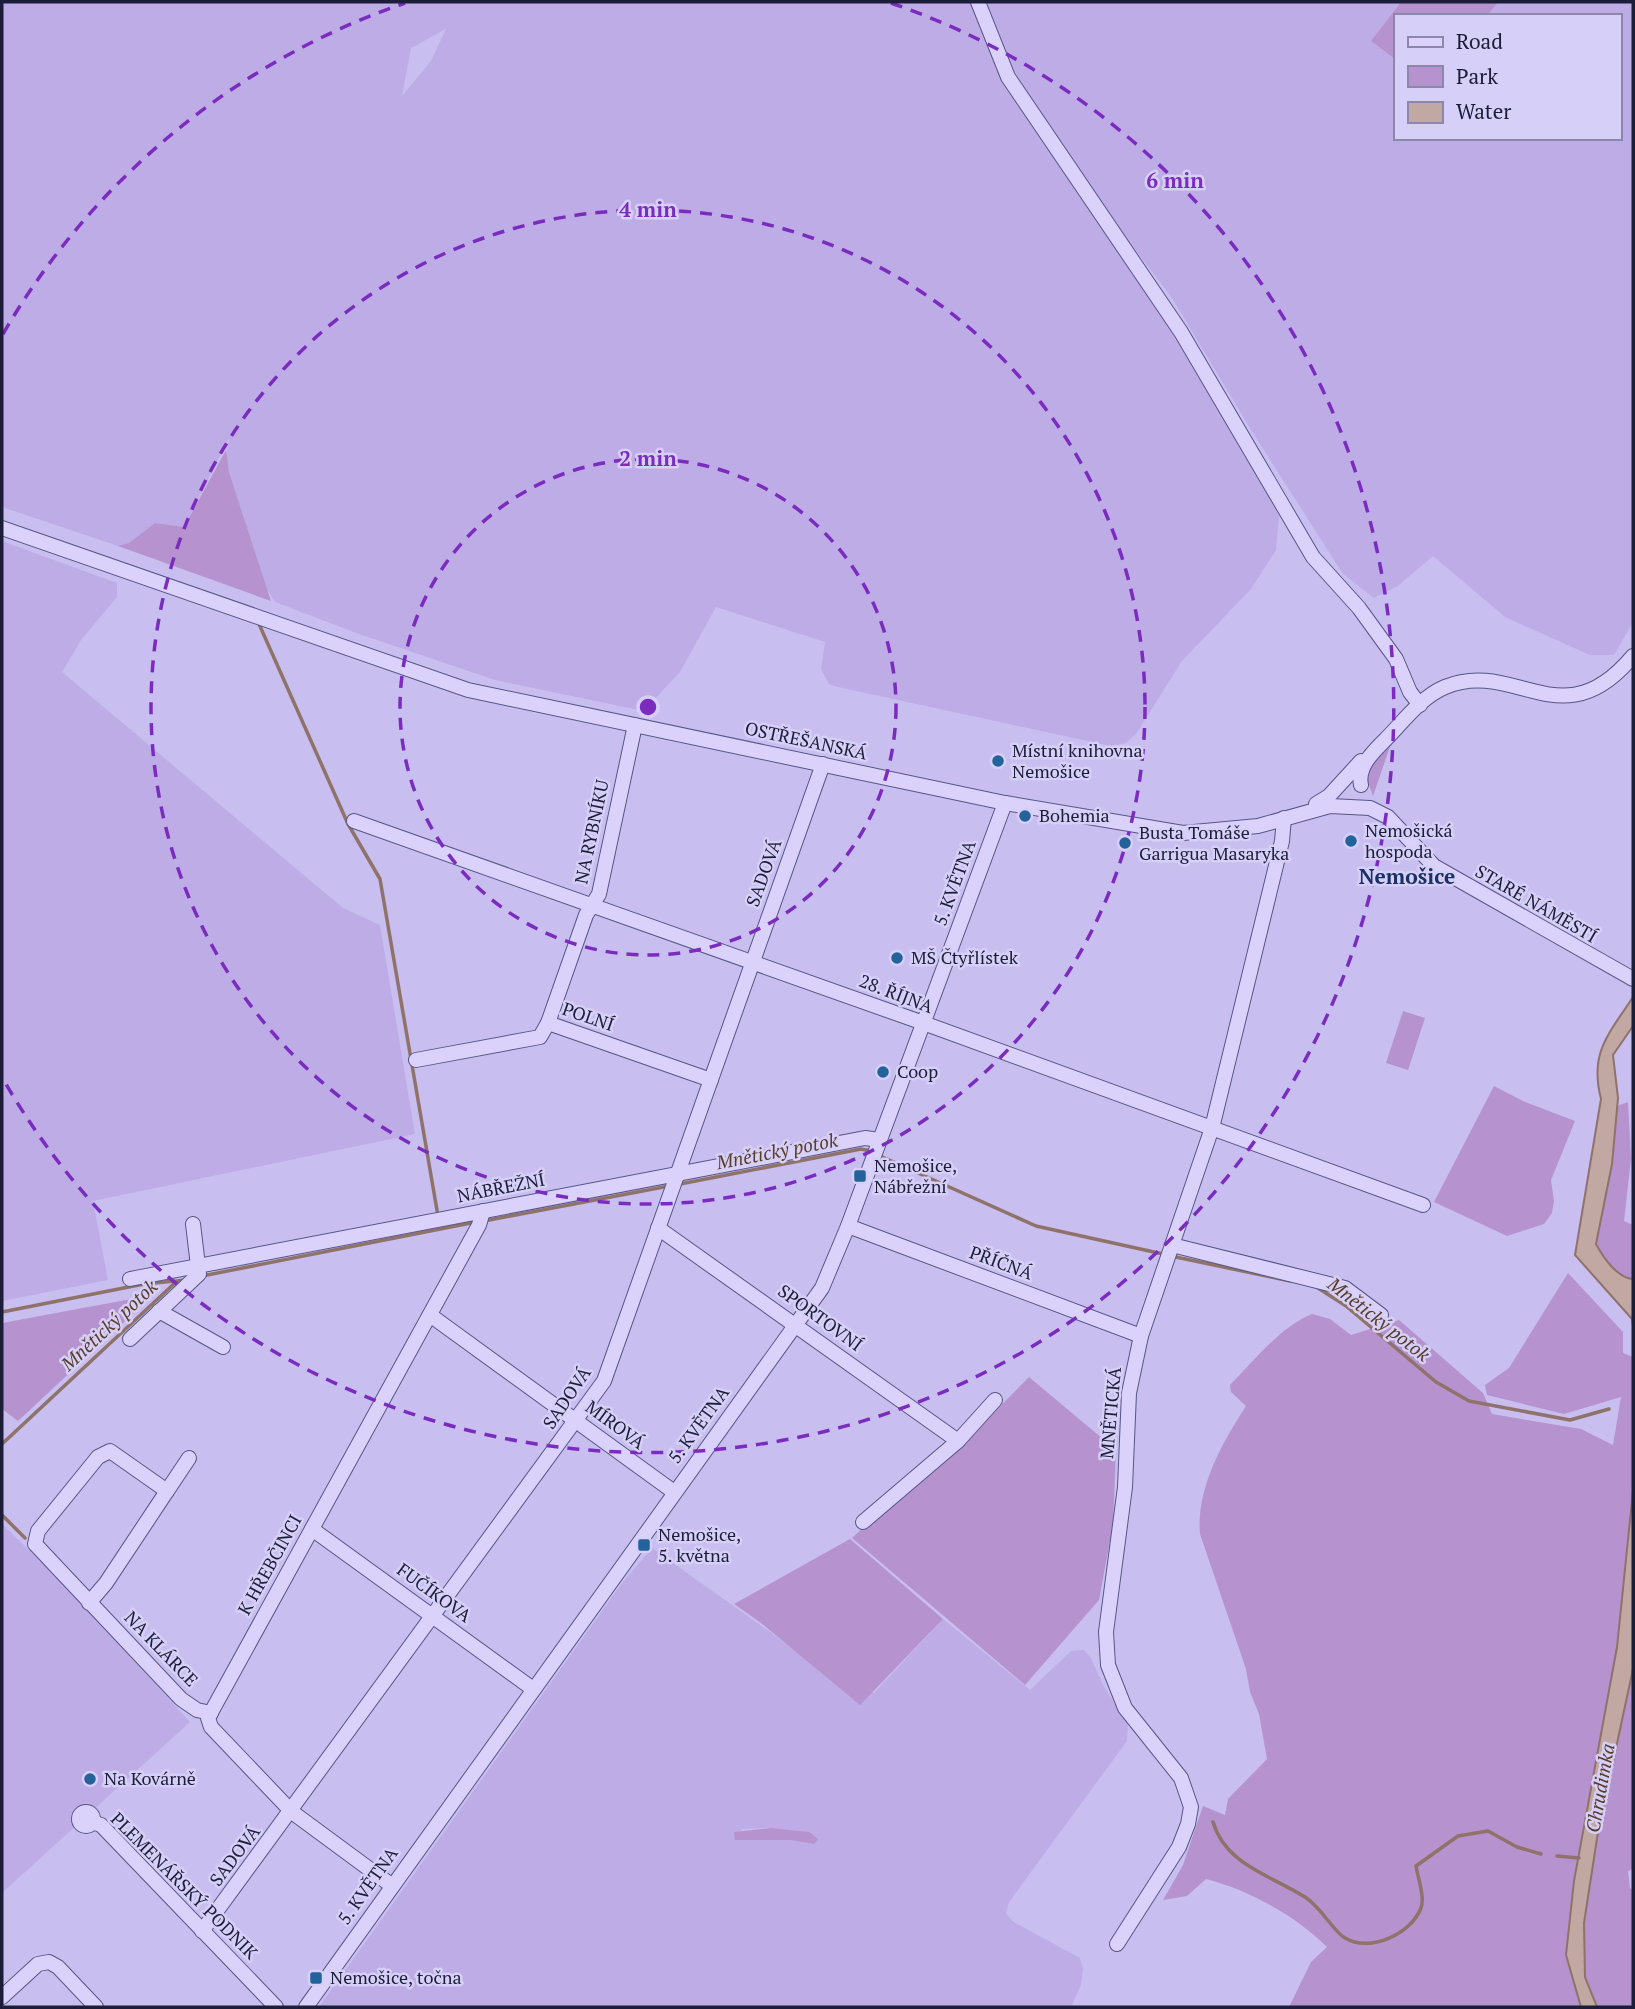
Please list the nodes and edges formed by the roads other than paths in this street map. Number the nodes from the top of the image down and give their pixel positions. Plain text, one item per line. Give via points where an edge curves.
1 (978, 2) edge
2 (2, 528) edge
3 (1633, 656) edge
4 (1420, 705) junction
5 (635, 725) junction
6 (1378, 747) junction
7 (823, 764) junction
8 (1338, 784) junction
9 (1362, 787) junction
10 (1005, 803) junction
11 (1349, 808) junction
12 (1290, 817) junction
13 (355, 821) dead end
14 (1399, 830) junction
15 (594, 905) junction
16 (753, 962) junction
17 (1630, 978) edge
18 (548, 1023) junction
19 (923, 1024) junction
20 (416, 1060) dead end
21 (711, 1080) junction
22 (1212, 1129) junction
23 (879, 1142) junction
24 (675, 1182) junction
25 (1423, 1205) dead end
26 (482, 1217) junction
27 (193, 1224) dead end
28 (848, 1226) junction
29 (658, 1228) junction
30 (1172, 1245) junction
31 (200, 1266) junction
32 (130, 1279) dead end
33 (159, 1311) junction
34 (430, 1315) junction
35 (1381, 1315) dead end
36 (796, 1325) junction
37 (1141, 1336) junction
38 (130, 1339) dead end
39 (223, 1347) dead end
40 (995, 1400) dead end
41 (576, 1420) junction
42 (958, 1441) junction
43 (189, 1458) dead end
44 (167, 1491) junction
45 (674, 1492) junction
46 (863, 1522) dead end
47 (312, 1529) junction
48 (89, 1603) junction
49 (433, 1617) junction
50 (533, 1689) junction
51 (211, 1713) junction
52 (292, 1812) junction
53 (86, 1813) dead end
54 (391, 1885) junction
55 (202, 1931) junction
56 (1117, 1944) dead end
57 (2, 1997) edge
58 (96, 2007) edge
59 (276, 2007) edge
60 (306, 2007) edge

1 - 4 street via 1008,76 1181,332 1313,557 1359,608 1401,666
2 - 5 street, OSTŘEŠANSKÁ via 468,690
3 - 4 street via 1608,681 1578,695 1545,695 1471,682 1445,687
4 - 6 street
5 - 7 street, OSTŘEŠANSKÁ
5 - 15 street, NA RYBNÍKU
6 - 8 street
6 - 9 street via 1363,768
7 - 10 street, OSTŘEŠANSKÁ
7 - 16 street, SADOVÁ
8 - 9 street via 1353,779
8 - 11 street via 1335,800
8 - 12 street via 1327,798
9 - 11 street via 1363,801
9 - 14 street, STARÉ NÁMĚSTÍ via 1384,807
10 - 12 street, OSTŘEŠANSKÁ via 1183,833 1237,829
10 - 19 street, 5. KVĚTNA
11 - 12 street, STARÉ NÁMĚSTÍ via 1330,806
11 - 14 street, STARÉ NÁMĚSTÍ via 1370,808
12 - 22 street, MNĚTICKÁ
13 - 15 street, 28. ŘÍJNA
14 - 17 street, STARÉ NÁMĚSTÍ via 1443,873
15 - 16 street, 28. ŘÍJNA
15 - 18 street, NA RYBNÍKU via 586,915
16 - 19 street, 28. ŘÍJNA
16 - 21 street, SADOVÁ
18 - 20 street, POLNÍ via 540,1037
18 - 21 street, POLNÍ
19 - 22 street, 28. ŘÍJNA
19 - 23 street, 5. KVĚTNA
21 - 24 street, SADOVÁ
22 - 25 street, 28. ŘÍJNA
22 - 30 street, MNĚTICKÁ
23 - 24 street, NÁBŘEŽNÍ via 865,1138
23 - 28 street, 5. KVĚTNA
24 - 26 street, NÁBŘEŽNÍ
24 - 29 street, SADOVÁ
26 - 31 street, NÁBŘEŽNÍ via 438,1220
26 - 34 street, K HŘEBČINCI
27 - 31 street
28 - 36 street, 5. KVĚTNA via 822,1288
28 - 37 street, PŘÍČNÁ
29 - 36 street, SPORTOVNÍ
29 - 41 street, SADOVÁ via 604,1381
30 - 35 street via 1345,1287
30 - 37 street, MNĚTICKÁ
31 - 32 street, NÁBŘEŽNÍ
31 - 33 street via 199,1274
33 - 38 street
33 - 39 street
34 - 41 street, MÍROVÁ
34 - 47 street, K HŘEBČINCI
36 - 42 street, SPORTOVNÍ
36 - 45 street, 5. KVĚTNA
37 - 56 street, MNĚTICKÁ via 1129,1393 1125,1488 1106,1647 1118,1695 1181,1778 1191,1807 1179,1847
40 - 42 street
41 - 45 street, MÍROVÁ
41 - 49 street, SADOVÁ
42 - 46 street
43 - 44 street
44 - 48 street
44 - 48 street, NA KLÁRCE via 117,1454 104,1452 38,1531 34,1539 37,1548
45 - 50 street, 5. KVĚTNA
47 - 49 street, FUČÍKOVA
47 - 51 street, K HŘEBČINCI
48 - 51 street, NA KLÁRCE via 181,1699
49 - 50 street, FUČÍKOVA
49 - 52 street, SADOVÁ
50 - 54 street, 5. KVĚTNA
51 - 52 street via 211,1727
52 - 54 street
52 - 55 street, SADOVÁ
53 - 55 street, PLEMENÁŘSKÝ PODNIK
54 - 60 street, 5. KVĚTNA
55 - 59 street, PLEMENÁŘSKÝ PODNIK
57 - 58 street via 38,1965 49,1962

